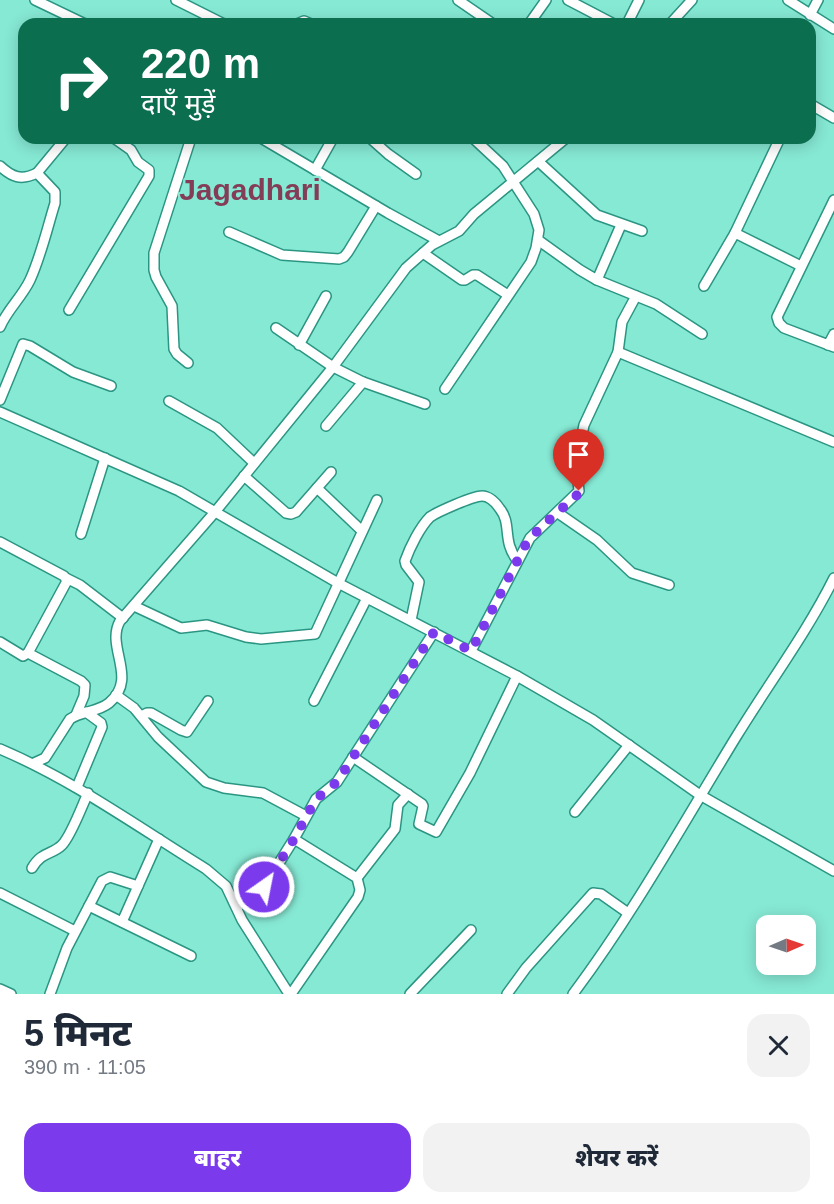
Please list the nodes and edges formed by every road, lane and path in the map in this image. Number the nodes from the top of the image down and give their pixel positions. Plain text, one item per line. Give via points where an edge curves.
1 (35, 0) edge
2 (64, 0) edge
3 (176, 0) edge
4 (458, 0) edge
5 (546, 0) edge
6 (568, 0) edge
7 (639, 0) edge
8 (692, 0) edge
9 (788, 0) edge
10 (818, 0) edge
11 (580, 3) edge
12 (56, 9) junction
13 (810, 15) junction
14 (73, 18) edge
15 (212, 18) edge
16 (484, 18) edge
17 (533, 18) edge
18 (604, 18) edge
19 (630, 18) edge
20 (676, 18) edge
21 (815, 18) edge
22 (816, 19) edge
23 (834, 30) edge
24 (816, 108) edge
25 (834, 118) edge
26 (61, 144) edge
27 (122, 144) edge
28 (189, 144) edge
29 (271, 144) edge
30 (330, 144) edge
31 (377, 144) edge
32 (479, 144) edge
33 (559, 144) edge
34 (777, 144) edge
35 (539, 162) junction
36 (0, 166) edge
37 (315, 170) junction
38 (37, 173) junction
39 (416, 174) dead end
40 (513, 182) junction
41 (834, 200) edge
42 (376, 206) junction
43 (621, 225) junction
44 (642, 231) dead end
45 (229, 232) dead end
46 (735, 233) junction
47 (538, 240) junction
48 (440, 241) junction
49 (423, 253) junction
50 (801, 266) junction
51 (597, 280) junction
52 (704, 286) dead end
53 (508, 295) junction
54 (326, 296) dead end
55 (636, 296) junction
56 (69, 310) dead end
57 (0, 327) edge
58 (276, 328) dead end
59 (702, 334) dead end
60 (834, 334) edge
61 (299, 345) junction
62 (831, 346) edge
63 (618, 352) junction
64 (188, 363) dead end
65 (333, 367) junction
66 (0, 368) edge
67 (11, 373) junction
68 (363, 382) junction
69 (111, 386) dead end
70 (445, 389) dead end
71 (0, 400) edge
72 (169, 401) dead end
73 (425, 404) dead end
74 (0, 412) edge
75 (326, 426) dead end
76 (834, 442) edge
77 (105, 458) junction
78 (254, 463) junction
79 (331, 472) dead end
80 (244, 476) junction
81 (316, 488) junction
82 (377, 500) dead end
83 (215, 512) junction
84 (558, 513) junction
85 (362, 531) junction
86 (81, 534) dead end
87 (0, 542) edge
88 (517, 560) junction
89 (66, 578) junction
90 (834, 578) edge
91 (338, 583) junction
92 (669, 585) dead end
93 (367, 598) junction
94 (134, 606) junction
95 (123, 618) junction
96 (411, 620) junction
97 (434, 632) junction
98 (0, 642) edge
99 (471, 651) junction
100 (28, 653) junction
101 (518, 675) junction
102 (116, 695) junction
103 (208, 701) dead end
104 (314, 701) dead end
105 (86, 712) junction
106 (76, 715) junction
107 (141, 716) junction
108 (629, 745) junction
109 (0, 749) edge
110 (353, 757) junction
111 (34, 763) junction
112 (77, 787) junction
113 (88, 793) junction
114 (408, 794) junction
115 (700, 795) junction
116 (575, 812) dead end
117 (306, 816) junction
118 (159, 839) junction
119 (294, 839) junction
120 (32, 868) dead end
121 (834, 871) edge
122 (357, 878) junction
123 (138, 886) junction
124 (0, 893) edge
125 (89, 906) junction
126 (237, 907) junction
127 (628, 913) junction
128 (122, 922) junction
129 (471, 930) dead end
130 (75, 931) junction
131 (191, 956) dead end
132 (0, 989) edge
133 (11, 994) edge
134 (50, 994) edge
135 (290, 994) edge
136 (410, 994) edge
137 (507, 994) edge
138 (573, 994) edge

1 - 12 street
2 - 12 street
3 - 15 street
4 - 16 street
5 - 17 street
6 - 11 street
7 - 19 street
8 - 20 street
9 - 13 street
10 - 13 street
11 - 18 street
12 - 14 street
13 - 21 street
22 - 23 street
24 - 25 street
26 - 38 street
27 - 56 street via 149,170 149,176
28 - 64 street via 153,262 156,277 172,306 174,349
29 - 37 street
30 - 37 street
31 - 39 street
32 - 40 street via 503,166
33 - 35 street
34 - 46 street
35 - 40 street
35 - 43 street via 597,215
36 - 38 street via 11,176
37 - 42 street
38 - 57 street via 53,189 55,203 30,279
40 - 47 street via 534,214
40 - 48 street via 459,231
41 - 50 street
42 - 45 street via 348,252 339,259 282,255
42 - 48 street
43 - 44 street
43 - 51 street
46 - 50 street
46 - 52 street
47 - 51 street
47 - 53 street via 531,262
48 - 49 street
49 - 53 street via 462,279 477,274
49 - 65 street via 394,283
50 - 62 street via 779,311 779,323
51 - 55 street
53 - 70 street
54 - 61 street
55 - 59 street via 665,309
55 - 63 street via 621,322
58 - 61 street
60 - 62 street
61 - 65 street
63 - 76 street
63 - 84 street via 584,425 576,464 579,491
65 - 68 street
65 - 78 street
66 - 67 street
67 - 69 street via 26,344 73,372
67 - 71 street
68 - 73 street
68 - 75 street
72 - 78 street via 217,428
74 - 77 street
77 - 83 street
77 - 86 street
78 - 80 street
79 - 81 street
80 - 81 street via 291,514
80 - 83 street
81 - 85 street
82 - 85 street
83 - 91 street
83 - 94 street
84 - 88 street via 530,538
84 - 92 street via 597,540 632,573
85 - 91 street
87 - 89 street
88 - 96 street via 508,546 503,514 487,497 478,496 434,514 405,561 419,582
88 - 99 street
89 - 95 street
89 - 100 street via 66,585
90 - 115 street via 812,621
91 - 93 street
91 - 94 street via 319,631 310,636 254,639 207,625 181,628
93 - 96 street
93 - 104 street
94 - 95 street
95 - 102 street via 116,628 123,672
96 - 97 street
97 - 99 street
97 - 110 street
98 - 100 street via 23,656
99 - 101 street
100 - 106 street via 85,685
101 - 108 street
101 - 114 street via 438,831 432,832 419,824 423,806
102 - 105 street via 101,708
102 - 107 street
103 - 107 street via 188,732 151,713
105 - 106 street
105 - 112 street via 102,727
106 - 111 street via 64,726 45,758
107 - 117 street via 206,782 224,789 263,793
108 - 115 street
108 - 116 street
109 - 111 street
110 - 114 street
110 - 117 street via 337,782 316,799
111 - 112 street
112 - 113 street
113 - 118 street
113 - 120 street via 64,843 44,854
114 - 122 street via 398,805 395,829
115 - 121 street
115 - 127 street
117 - 119 street
118 - 123 street
118 - 126 street via 206,868 226,886
119 - 122 street
119 - 126 street via 264,887 247,894
122 - 135 street via 358,897
123 - 125 street via 107,877
123 - 128 street
124 - 130 street
125 - 128 street
125 - 130 street
126 - 135 street
127 - 137 street via 601,894 590,895
127 - 138 street
128 - 131 street
129 - 136 street
130 - 134 street
132 - 133 street

